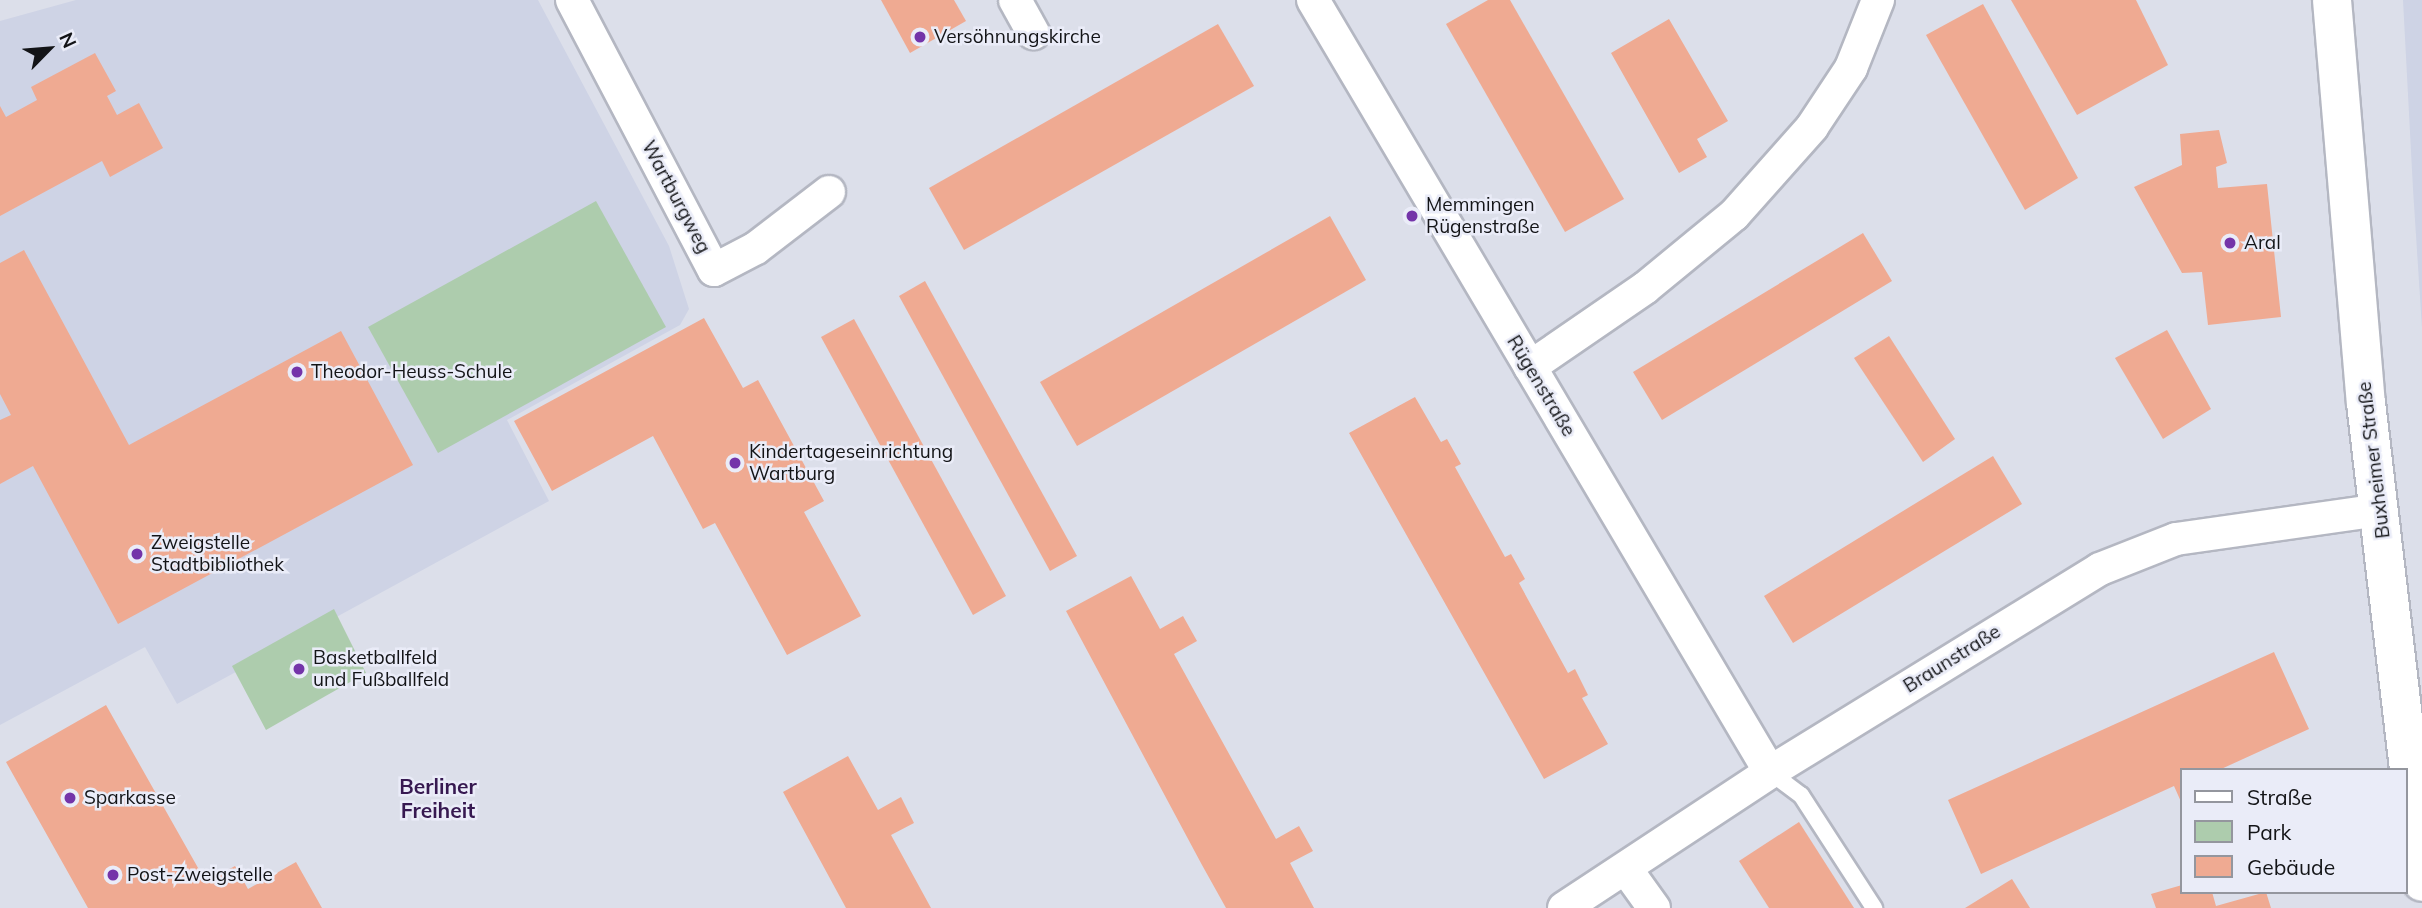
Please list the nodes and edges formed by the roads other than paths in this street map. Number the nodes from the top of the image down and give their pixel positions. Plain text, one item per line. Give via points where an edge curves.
1 (572, 0) edge
2 (1015, 0) edge
3 (1313, 0) edge
4 (1878, 0) edge
5 (2337, 12) edge
6 (1033, 33) dead end
7 (829, 192) dead end
8 (1530, 366) junction
9 (2380, 510) junction
10 (1770, 772) junction
11 (1626, 869) junction
12 (2422, 882) edge
13 (1564, 908) edge
14 (1654, 908) edge
15 (1874, 908) edge

1 - 7 street, Wartburgweg via 714,270 756,247
2 - 6 street
3 - 8 street, Rügenstraße
4 - 8 street via 1851,68 1812,127 1734,215 1645,289
5 - 9 main road, Buxheimer Straße via 2366,403
8 - 10 street, Rügenstraße
9 - 10 street, Braunstraße via 2222,530 2137,552 2064,589
9 - 12 main road, Buxheimer Straße
10 - 11 street, Braunstraße
10 - 15 lane via 1801,795
11 - 13 street, Braunstraße
11 - 14 street

